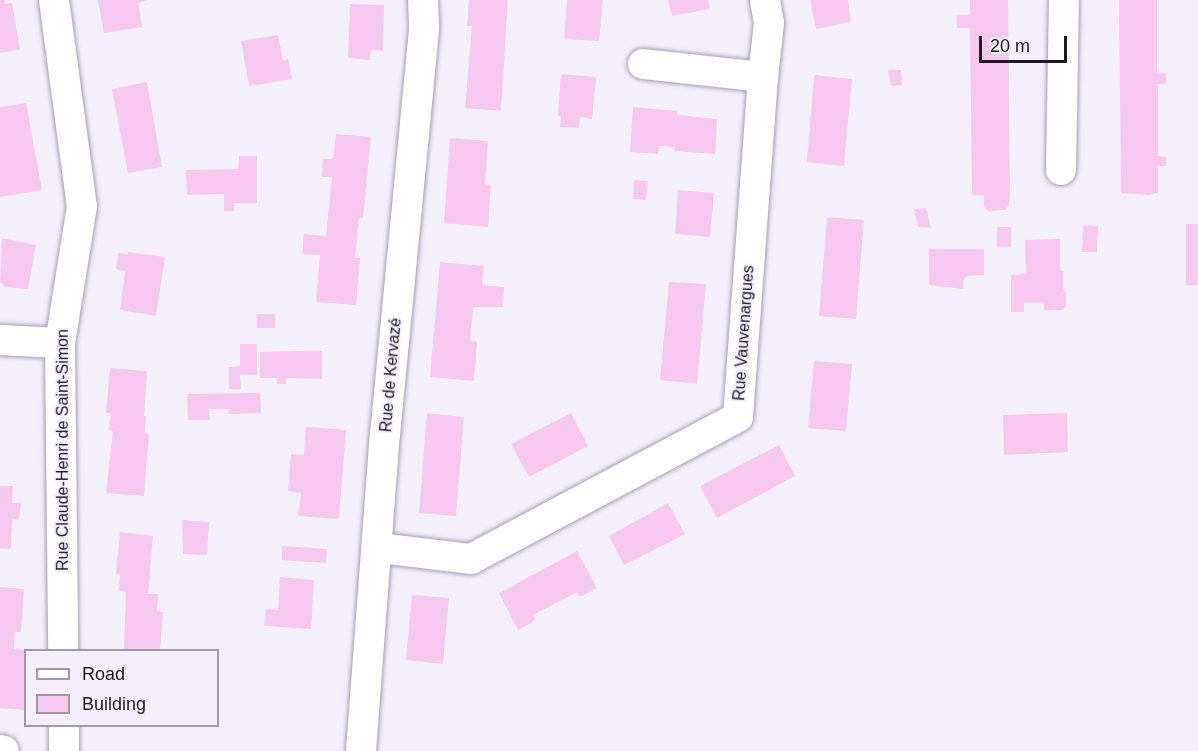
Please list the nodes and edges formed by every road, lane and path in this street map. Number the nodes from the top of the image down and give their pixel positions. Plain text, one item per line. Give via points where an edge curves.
1 (54, 0) edge
2 (423, 0) edge
3 (765, 0) edge
4 (1064, 0) edge
5 (643, 64) dead end
6 (762, 77) junction
7 (1061, 170) dead end
8 (0, 340) edge
9 (60, 343) junction
10 (379, 548) junction
11 (63, 649) edge
12 (63, 727) edge
13 (64, 751) edge
14 (361, 751) edge

1 - 9 street, Rue Claude-Henri de Saint-Simon via 82,206
2 - 10 street, Rue de Kervazé via 424,27 385,435
3 - 6 street, Rue Vauvenargues via 769,23
4 - 7 street
5 - 6 street
6 - 10 street, Rue Vauvenargues via 738,417 471,559
8 - 9 street
9 - 11 street, Rue Claude-Henri de Saint-Simon
10 - 14 street, Rue de Kervazé
12 - 13 street

